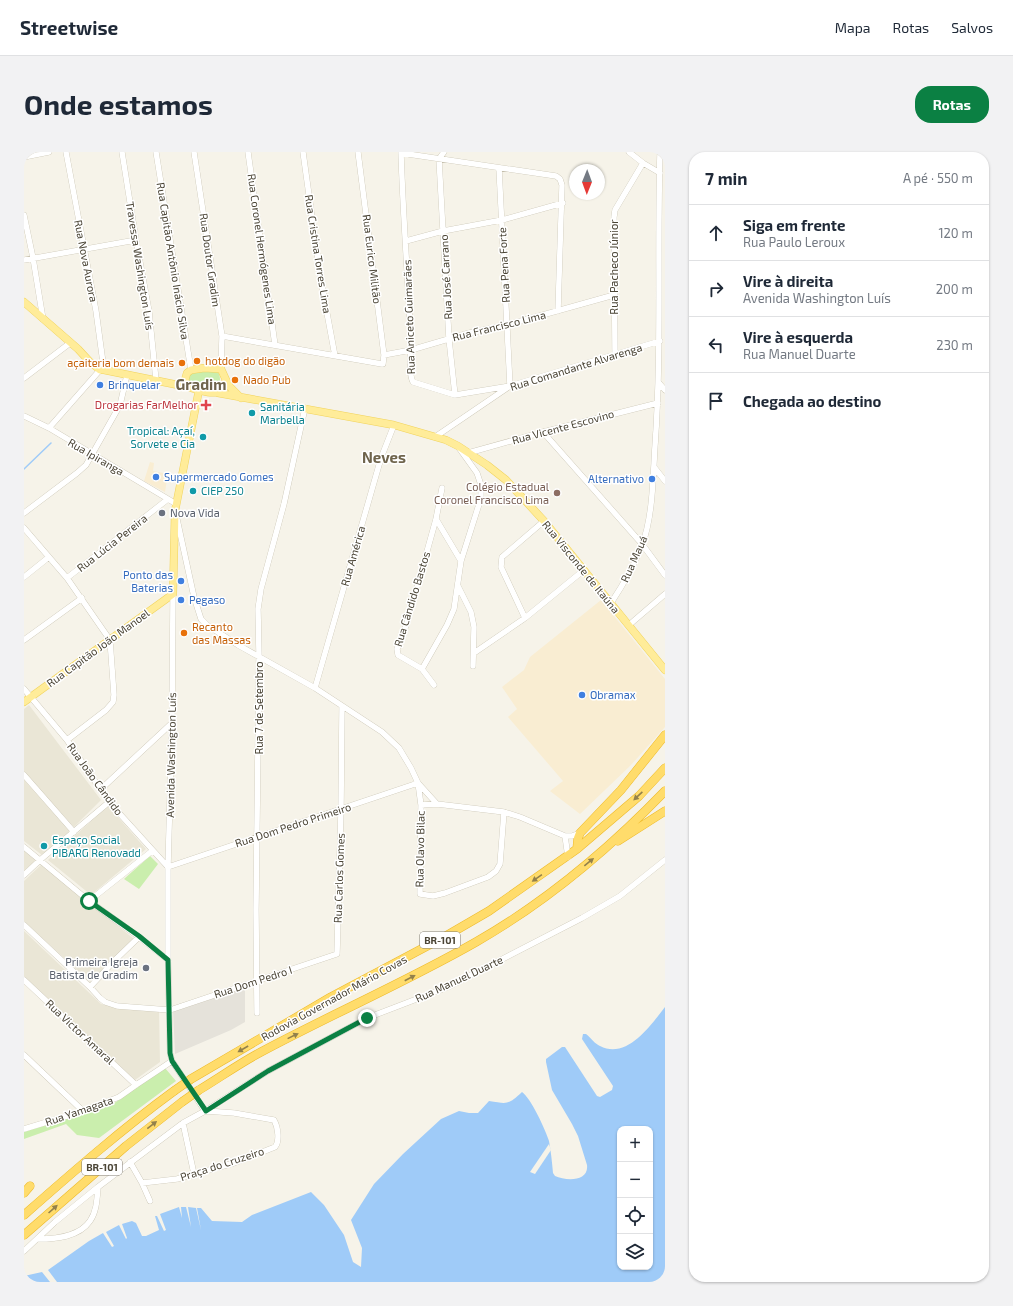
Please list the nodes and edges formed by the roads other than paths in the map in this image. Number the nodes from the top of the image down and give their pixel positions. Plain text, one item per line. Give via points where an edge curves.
1 (49, 152) edge
2 (66, 152) edge
3 (122, 152) edge
4 (156, 152) edge
5 (194, 152) edge
6 (248, 152) edge
7 (302, 152) edge
8 (358, 152) edge
9 (444, 152) edge
10 (628, 152) edge
11 (660, 152) edge
12 (401, 153) edge
13 (24, 157) edge
14 (439, 159) junction
15 (643, 163) junction
16 (662, 166) edge
17 (499, 168) junction
18 (660, 173) junction
19 (563, 203) junction
20 (24, 215) edge
21 (502, 220) junction
22 (443, 231) junction
23 (136, 240) junction
24 (406, 241) junction
25 (84, 250) junction
26 (663, 256) edge
27 (33, 258) junction
28 (24, 260) edge
29 (614, 295) junction
30 (662, 301) edge
31 (24, 303) edge
32 (558, 311) junction
33 (43, 319) junction
34 (507, 325) junction
35 (222, 336) junction
36 (449, 339) junction
37 (660, 342) junction
38 (70, 343) junction
39 (276, 345) junction
40 (411, 350) junction
41 (384, 355) junction
42 (615, 355) junction
43 (335, 356) junction
44 (222, 369) junction
45 (102, 370) junction
46 (189, 371) junction
47 (127, 375) junction
48 (24, 378) edge
49 (156, 380) junction
50 (226, 380) junction
51 (659, 383) junction
52 (175, 384) junction
53 (510, 386) junction
54 (188, 387) junction
55 (199, 390) junction
56 (665, 390) edge
57 (218, 393) junction
58 (455, 395) junction
59 (241, 398) junction
60 (658, 403) junction
61 (305, 408) junction
62 (24, 416) edge
63 (394, 425) junction
64 (49, 428) junction
65 (543, 432) junction
66 (435, 437) junction
67 (458, 446) junction
68 (468, 453) junction
69 (91, 454) junction
70 (654, 467) junction
71 (665, 481) edge
72 (442, 488) dead end
73 (168, 499) junction
74 (175, 508) junction
75 (24, 513) edge
76 (436, 519) junction
77 (544, 521) junction
78 (24, 528) edge
79 (642, 544) junction
80 (49, 557) junction
81 (461, 561) junction
82 (584, 570) junction
83 (665, 575) edge
84 (24, 576) edge
85 (67, 578) junction
86 (458, 585) junction
87 (173, 594) junction
88 (665, 594) edge
89 (82, 598) junction
90 (611, 603) junction
91 (525, 618) junction
92 (629, 625) junction
93 (24, 640) edge
94 (110, 640) junction
95 (474, 653) junction
96 (259, 655) junction
97 (473, 666) dead end
98 (422, 670) junction
99 (665, 670) edge
100 (434, 685) dead end
101 (315, 688) junction
102 (24, 689) edge
103 (27, 700) edge
104 (342, 706) junction
105 (172, 722) junction
106 (665, 735) edge
107 (67, 740) junction
108 (665, 768) edge
109 (24, 776) edge
110 (418, 783) junction
111 (101, 789) junction
112 (665, 791) edge
113 (109, 802) junction
114 (437, 804) junction
115 (421, 805) junction
116 (341, 810) junction
117 (665, 811) edge
118 (504, 812) junction
119 (74, 832) junction
120 (580, 833) junction
121 (565, 836) junction
122 (258, 837) junction
123 (608, 846) junction
124 (24, 847) edge
125 (577, 849) junction
126 (152, 851) junction
127 (568, 857) junction
128 (40, 860) junction
129 (665, 860) edge
130 (168, 867) junction
131 (24, 875) edge
132 (89, 901) junction
133 (24, 925) edge
134 (139, 936) junction
135 (337, 954) joint
136 (168, 960) junction
137 (24, 980) edge
138 (258, 980) junction
139 (90, 986) junction
140 (170, 1010) junction
141 (257, 1013) dead end
142 (24, 1055) edge
143 (172, 1061) junction
144 (136, 1084) junction
145 (83, 1111) junction
146 (206, 1111) junction
147 (183, 1123) junction
148 (24, 1129) edge
149 (130, 1162) junction
150 (194, 1174) junction
151 (142, 1183) junction
152 (30, 1186) dead end
153 (98, 1187) junction
154 (24, 1193) edge
155 (150, 1201) dead end
156 (24, 1215) edge
157 (24, 1235) edge
158 (38, 1238) junction
159 (24, 1251) edge

1 - 13 street
2 - 25 street, Rua Nova Aurora
3 - 23 street, Travessa Washington Luís
4 - 46 street, Rua Capitão Antônio Inácio Silva
5 - 35 street, Rua Doutor Gradim
6 - 39 street, Rua Coronel Hermógenes Lima
7 - 43 street, Rua Cristina Torres Lima
8 - 41 street, Rua Eurico Militão
9 - 14 street
10 - 15 street
11 - 16 street, Rua Mauá
12 - 14 street
12 - 24 street, Rua Aniceto Guimarães
14 - 17 street
14 - 22 street, Rua José Carrano
15 - 18 street
15 - 29 street, Rua Pacheco Júnior via 615,210
16 - 18 street, Rua Mauá
17 - 19 street via 556,176 562,185
17 - 21 street, Rua Pena Forte
18 - 26 street, Rua Mauá
19 - 21 street
19 - 32 street
20 - 27 street
21 - 22 street
21 - 34 street, Rua Pena Forte
22 - 24 street
22 - 36 street, Rua José Carrano
23 - 25 street
23 - 49 street, Travessa Washington Luís via 149,311
24 - 40 street, Rua Aniceto Guimarães
25 - 27 street
25 - 45 street, Rua Nova Aurora via 96,311
26 - 30 street, Rua Mauá
27 - 28 street
27 - 33 street
29 - 32 street, Rua Francisco Lima
29 - 42 street, Rua Pacheco Júnior
30 - 37 street, Rua Mauá
31 - 33 main road
32 - 34 street, Rua Francisco Lima
33 - 38 main road
34 - 36 street, Rua Francisco Lima via 469,332
34 - 53 street, Rua Pena Forte
35 - 39 street
35 - 44 street, Rua Doutor Gradim
36 - 40 street, Rua Francisco Lima
36 - 58 street, Rua José Carrano
37 - 42 street, Rua Comandante Alvarenga
37 - 51 street, Rua Mauá
38 - 45 main road
38 - 48 street
39 - 43 street
40 - 41 street, Rua Francisco Lima
40 - 58 street, Rua Aniceto Guimarães via 413,382
41 - 43 street, Rua Eurico Militão via 382,364
42 - 53 street, Rua Comandante Alvarenga
44 - 46 main road via 204,368
44 - 50 main road
45 - 47 main road
45 - 64 street
46 - 52 main road
46 - 54 main road via 185,380
47 - 49 main road
47 - 69 street via 120,405
49 - 52 main road
50 - 57 main road
50 - 59 main road
51 - 56 street
51 - 60 street, Rua Mauá
52 - 54 main road
53 - 58 street, Rua Aniceto Guimarães
53 - 66 street, Rua Comandante Alvarenga
54 - 55 main road, Rua Visconde de Itaúna
55 - 57 main road, Rua Visconde de Itaúna
55 - 74 main road, Avenida Washington Luís
57 - 59 main road, Rua Visconde de Itaúna
59 - 61 main road, Rua Visconde de Itaúna
60 - 65 street, Rua Vicente Escovino
60 - 70 street, Rua Mauá
61 - 63 main road, Rua Visconde de Itaúna
61 - 96 street, Rua 7 de Setembro via 284,504 261,589 258,609
62 - 64 street, Rua Ipiranga
63 - 66 main road, Rua Visconde de Itaúna
63 - 101 street, Rua América
64 - 69 street, Rua Ipiranga
65 - 68 street, Rua Vicente Escovino
65 - 79 street
66 - 67 main road, Rua Visconde de Itaúna
67 - 68 main road, Rua Visconde de Itaúna
67 - 81 street via 477,473 481,485 481,498
68 - 77 main road, Rua Visconde de Itaúna via 506,480
69 - 73 street, Rua Ipiranga
69 - 75 street via 86,465 77,473
70 - 71 street
70 - 79 street, Rua Mauá
72 - 76 street, Rua Cândido Bastos
73 - 74 street
73 - 85 street, Rua Lúcia Pereira
74 - 87 main road, Avenida Washington Luís
74 - 96 street via 201,619 206,625 238,645
76 - 81 street
76 - 98 street, Rua Cândido Bastos via 397,652
77 - 82 main road, Rua Visconde de Itaúna
77 - 91 street via 502,557 500,563
78 - 80 street
79 - 83 street
79 - 90 street, Rua Mauá via 631,570
80 - 84 street
80 - 85 street
81 - 86 street
82 - 90 main road, Rua Visconde de Itaúna
82 - 91 street
85 - 89 street
86 - 95 street via 474,627
86 - 98 street via 454,609
87 - 94 main road, Rua Capitão João Manoel
87 - 105 street, Avenida Washington Luís
88 - 92 street
89 - 93 street
89 - 94 street
90 - 92 main road, Rua Visconde de Itaúna
91 - 95 street
92 - 99 main road, Rua Visconde de Itaúna
94 - 103 main road, Rua Capitão João Manoel
94 - 107 street via 113,702
95 - 97 street
96 - 101 street
96 - 122 street, Rua 7 de Setembro
98 - 100 street
101 - 104 street
102 - 103 street, Rua João Cândido
103 - 107 street, Rua João Cândido
104 - 110 street via 382,732 398,748
104 - 116 street, Rua Carlos Gomes
105 - 111 street
105 - 130 street, Avenida Washington Luís
106 - 120 highway via 621,790
107 - 111 street, Rua João Cândido
108 -> 125 highway, Rodovia Governador Mário Covas / BR-101 via 639,796
109 - 119 street
110 - 114 street
110 - 115 street, Rua Olavo Bilac
110 - 116 street, Rua Dom Pedro Primeiro
111 - 113 street, Rua João Cândido
112 - 123 highway, Rodovia Governador Mário Covas / BR-101
113 - 119 street
113 - 126 street, Rua João Cândido
114 - 115 street
114 - 118 street
115 - 118 street, Rua Olavo Bilac via 420,894 433,896 488,877 496,871 500,864
116 - 122 street, Rua Dom Pedro Primeiro
116 - 135 street, Rua Carlos Gomes
117 - 123 highway
118 - 121 street
119 - 128 street
120 - 121 street
120 - 125 highway
121 - 127 street
122 - 130 street, Rua Dom Pedro Primeiro
122 - 138 street, Rua 7 de Setembro
157 -> 123 highway, Rodovia Governador Mário Covas / BR-101, bridge via 126,1146 199,1090 259,1053 476,941 532,906
124 - 128 street
125 - 127 highway, Rodovia Governador Mário Covas / BR-101
126 - 130 street, Rua João Cândido
126 - 132 street
127 -> 156 highway, Rodovia Governador Mário Covas / BR-101, bridge via 489,911 331,997 191,1079 112,1139
128 - 131 street
128 - 132 street
129 - 146 street, Rua Manuel Duarte via 620,896 582,918 448,987 367,1018 268,1071
130 - 136 street, Avenida Washington Luís
132 - 134 street
133 - 139 street
134 - 136 street
134 - 139 street
135 - 138 street, Rua Dom Pedro I
136 - 140 street, Avenida Washington Luís
137 - 144 street, Rua Victor Amaral
138 - 140 street, Rua Dom Pedro I
138 - 141 street, Rua 7 de Setembro
139 - 140 street via 100,998 110,1004
140 - 143 street, Avenida Washington Luís
142 - 145 street
143 - 144 street, Rua Yamagata
143 - 146 street, Avenida Washington Luís
144 - 145 street, Rua Yamagata via 119,1097
145 - 148 street, Rua Yamagata
146 - 147 street, Rua Manuel Duarte
146 - 150 street, Praça do Cruzeiro via 272,1118 276,1122 278,1142 275,1147 234,1163
147 - 149 street, Rua Manuel Duarte
147 - 150 street
149 - 151 street
149 - 153 street, Rua Manuel Duarte
150 - 151 street, Praça do Cruzeiro via 178,1179
151 - 155 street
152 - 154 highway
153 - 158 street, Rua Manuel Duarte
153 - 158 street via 96,1208 90,1221 83,1228 71,1235 55,1239
158 - 159 street, Rua Manuel Duarte

